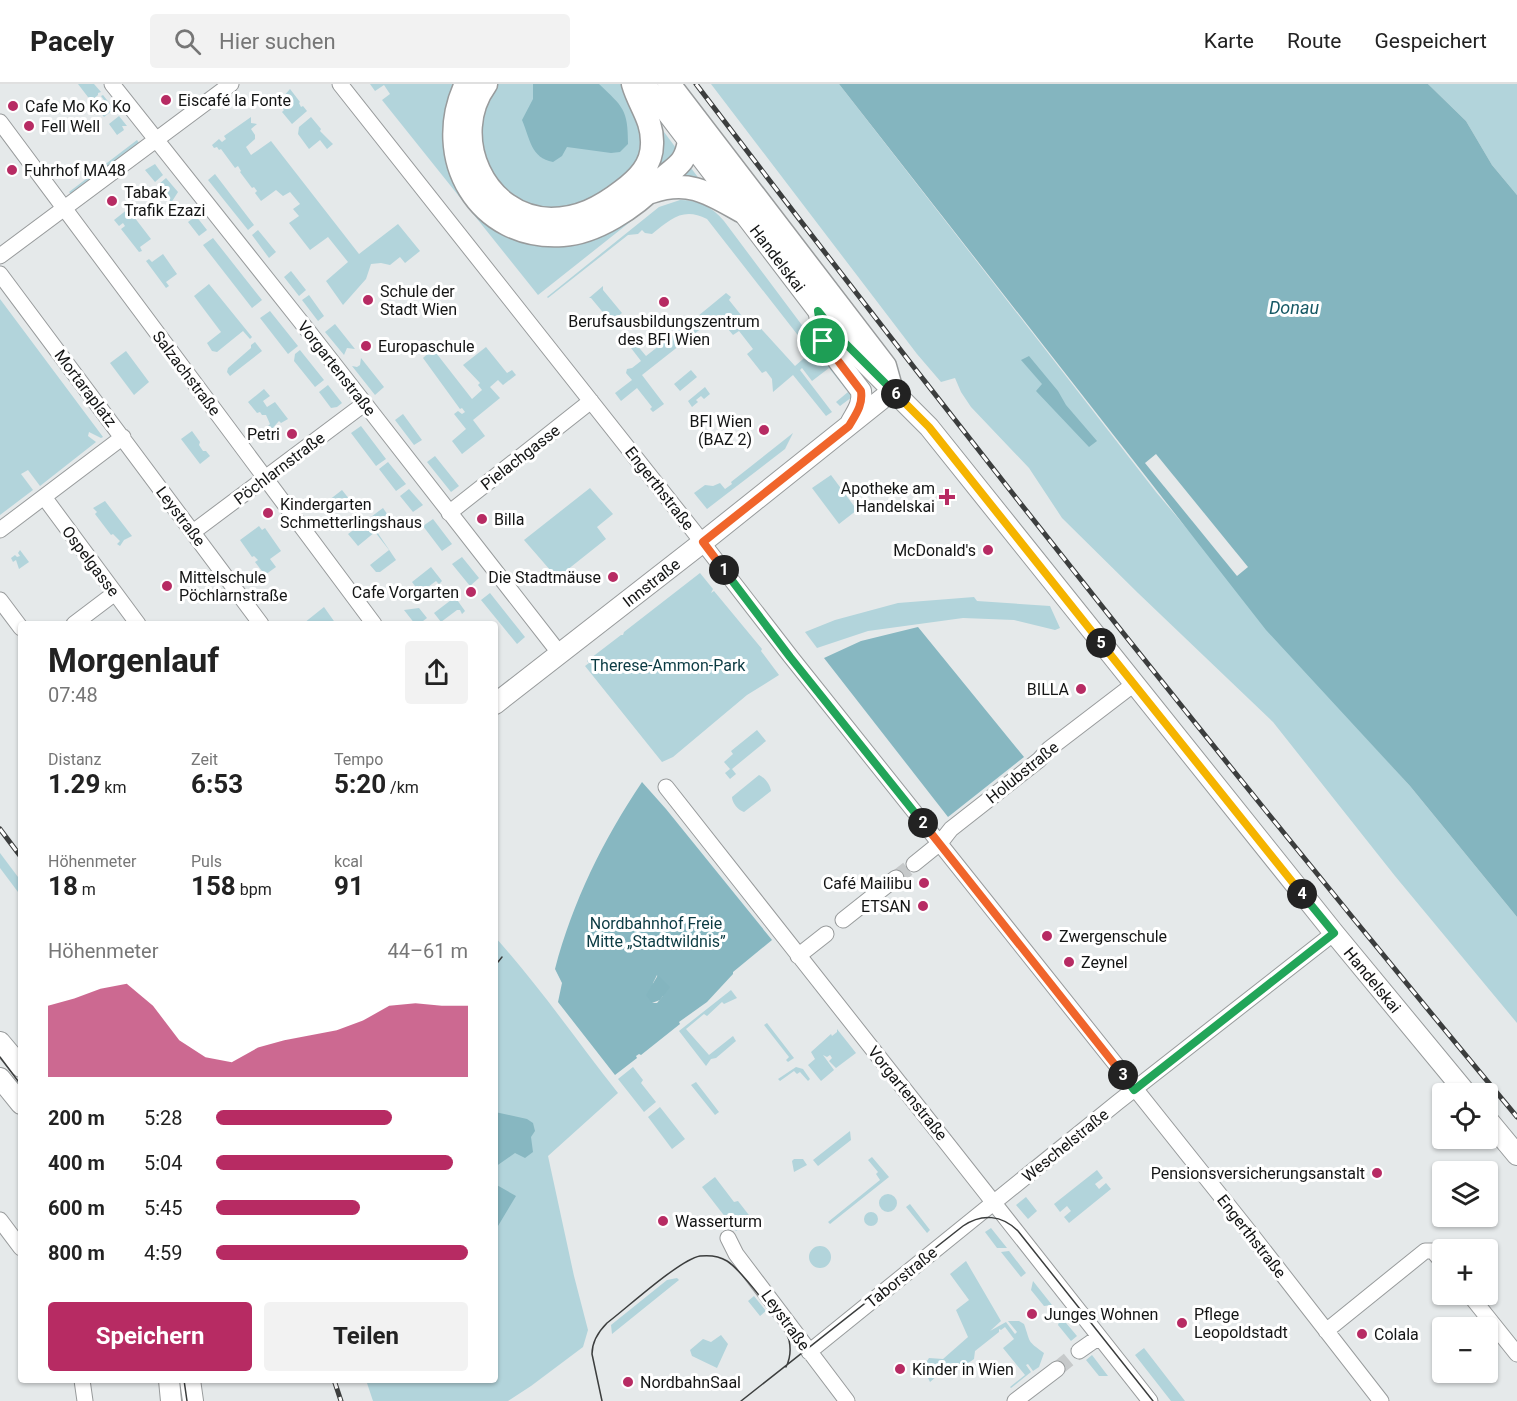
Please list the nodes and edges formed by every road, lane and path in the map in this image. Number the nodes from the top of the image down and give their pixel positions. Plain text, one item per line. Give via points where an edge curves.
1 (112, 84) edge
2 (231, 84) edge
3 (340, 84) edge
4 (466, 84) edge
5 (486, 84) edge
6 (633, 84) edge
7 (645, 84) edge
8 (669, 84) edge
9 (0, 122) edge
10 (155, 139) junction
11 (689, 141) junction
12 (649, 192) junction
13 (63, 208) junction
14 (741, 211) junction
15 (0, 256) edge
16 (0, 274) edge
17 (818, 311) junction
18 (892, 391) junction
19 (591, 401) junction
20 (364, 404) junction
21 (849, 426) junction
22 (123, 437) junction
23 (265, 478) junction
24 (44, 497) junction
25 (449, 513) junction
26 (0, 530) edge
27 (193, 532) junction
28 (703, 542) junction
29 (115, 593) junction
30 (0, 600) edge
31 (78, 621) edge
32 (136, 621) edge
33 (259, 621) edge
34 (372, 621) edge
35 (18, 624) edge
36 (560, 654) junction
37 (1134, 684) junction
38 (498, 703) edge
39 (666, 787) dead end
40 (940, 843) junction
41 (914, 864) tunnel mouth
42 (896, 878) tunnel mouth
43 (843, 920) dead end
44 (1334, 933) junction
45 (826, 934) dead end
46 (798, 956) junction
47 (0, 1042) edge
48 (18, 1063) edge
49 (7, 1083) edge
50 (1458, 1083) edge
51 (1134, 1090) junction
52 (18, 1100) edge
53 (1498, 1131) edge
54 (1517, 1155) edge
55 (994, 1202) junction
56 (0, 1220) edge
57 (728, 1238) dead end
58 (18, 1244) edge
59 (1432, 1251) edge
60 (1477, 1305) edge
61 (1326, 1331) junction
62 (1099, 1337) junction
63 (1079, 1351) tunnel mouth
64 (809, 1352) junction
65 (1517, 1354) edge
66 (1057, 1369) tunnel mouth
67 (82, 1383) edge
68 (169, 1383) edge
69 (190, 1383) edge
70 (85, 1401) edge
71 (171, 1401) edge
72 (193, 1401) edge
73 (847, 1401) edge
74 (1015, 1401) edge
75 (1150, 1401) edge
76 (1381, 1401) edge

1 - 10 street, Vorgartenstraße
2 - 10 street
3 - 19 street, Engerthstraße
4 - 12 highway via 453,125 456,159 471,192 498,219 531,233 564,235 606,221
5 - 6 highway via 470,126 478,171 486,185 508,205 548,219 575,216 601,205 646,168 652,146 650,120
7 - 11 main road, Handelskai
8 - 18 highway via 885,366
9 - 13 street, Salzachstraße
10 - 13 street
10 - 20 street, Vorgartenstraße
11 - 12 highway via 684,161
11 - 14 main road, Handelskai
12 - 14 highway via 677,185 693,188
13 - 15 street
13 - 23 street, Salzachstraße
14 - 17 main road, Handelskai
16 - 22 street, Mortaraplatz
17 - 18 main road, Handelskai
17 - 21 main road via 823,341 861,391 860,408
18 - 21 main road, Innstraße
18 - 37 main road, Handelskai via 929,427
19 - 25 street, Pielachgasse
19 - 28 street, Engerthstraße
20 - 23 street, Pöchlarnstraße
20 - 25 street, Vorgartenstraße
21 - 28 main road, Innstraße
22 - 24 street, Mortaraplatz
22 - 27 street, Leystraße
23 - 27 street, Pöchlarnstraße
23 - 34 street, Salzachstraße
24 - 26 street, Mortaraplatz
24 - 29 street, Ospelgasse
25 - 36 street, Vorgartenstraße
27 - 33 street, Leystraße
28 - 36 main road, Innstraße
28 - 40 street, Engerthstraße
29 - 31 street
29 - 32 street, Ospelgasse
30 - 35 street
36 - 38 main road, Innstraße
37 - 40 street, Holubstraße via 951,829
37 - 44 main road, Handelskai
39 - 46 street, Vorgartenstraße
40 - 41 street, Holubstraße
40 - 51 street, Engerthstraße
42 - 43 street
44 - 50 main road, Handelskai
44 - 51 street, Weschelstraße
45 - 46 street
46 - 55 street, Vorgartenstraße
47 - 48 main road
49 - 52 main road
51 - 55 street, Weschelstraße
51 - 61 street, Engerthstraße
53 - 54 main road
55 - 62 street, Vorgartenstraße
55 - 64 street, Taborstraße
56 - 58 street
57 - 64 street, Leystraße
59 - 61 street via 1425,1251
60 - 65 street
61 - 76 street, Engerthstraße
62 - 63 street
62 - 75 street, Vorgartenstraße
64 - 73 street, Leystraße
66 - 74 street
67 - 70 street
68 - 71 main road
69 - 72 main road

